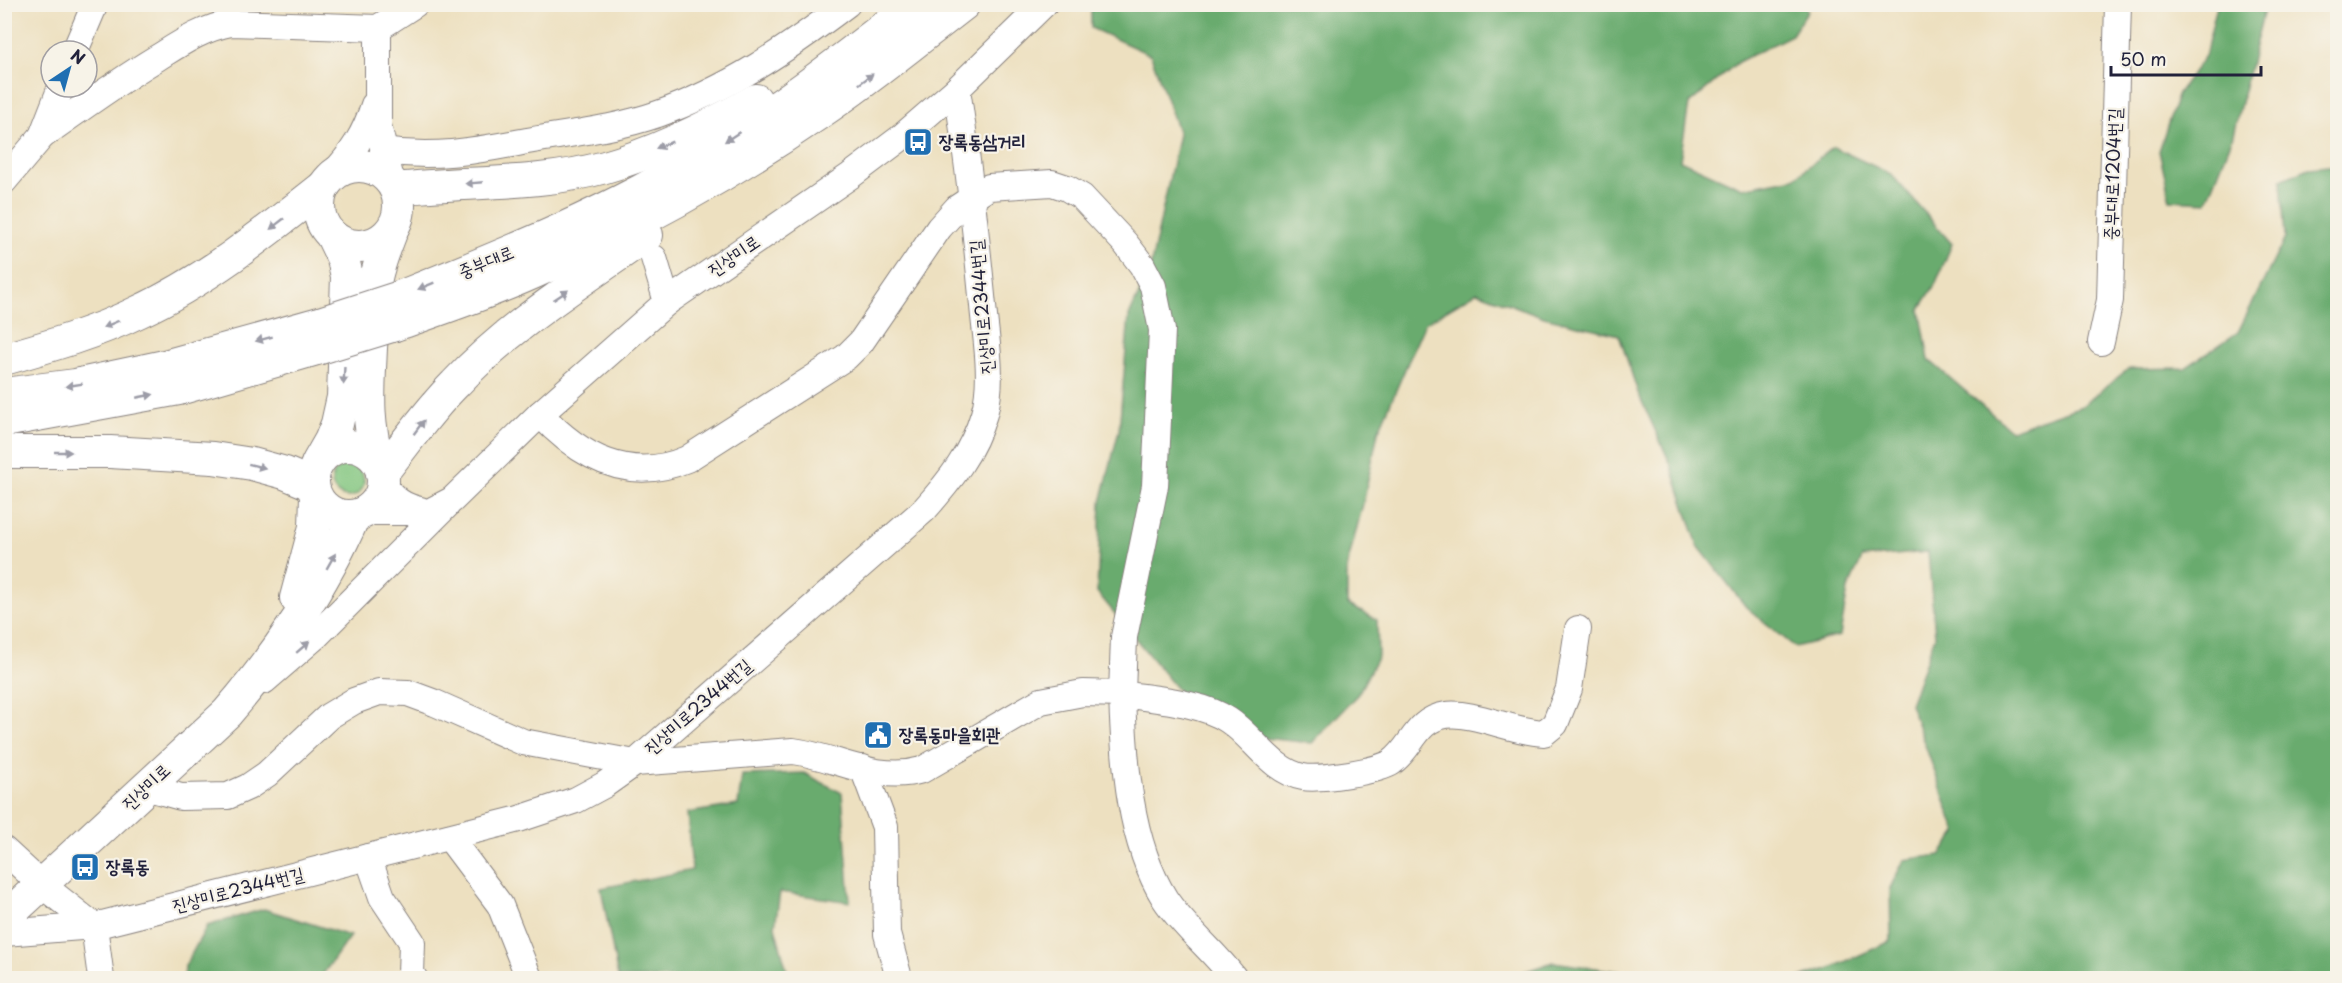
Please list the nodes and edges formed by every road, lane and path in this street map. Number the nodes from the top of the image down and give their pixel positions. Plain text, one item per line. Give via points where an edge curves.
1 (95, 4) edge
2 (415, 4) edge
3 (847, 4) edge
4 (914, 4) edge
5 (964, 4) edge
6 (1044, 4) edge
7 (2118, 4) edge
8 (378, 28) junction
9 (882, 29) junction
10 (80, 39) edge
11 (957, 89) junction
12 (378, 90) junction
13 (56, 99) edge
14 (819, 114) junction
15 (42, 136) junction
16 (383, 151) junction
17 (4, 181) edge
18 (327, 182) junction
19 (393, 185) junction
20 (973, 197) junction
21 (392, 230) junction
22 (332, 236) junction
23 (654, 258) dead end
24 (667, 302) junction
25 (396, 311) junction
26 (319, 336) junction
27 (2101, 342) dead end
28 (4, 359) edge
29 (4, 394) edge
30 (540, 414) junction
31 (4, 421) edge
32 (4, 453) edge
33 (381, 473) junction
34 (315, 481) junction
35 (452, 500) junction
36 (429, 512) junction
37 (360, 514) junction
38 (1578, 629) dead end
39 (278, 646) junction
40 (1122, 694) junction
41 (227, 713) junction
42 (635, 763) junction
43 (863, 768) junction
44 (145, 787) junction
45 (449, 837) junction
46 (4, 850) edge
47 (368, 857) junction
48 (42, 885) junction
49 (4, 919) edge
50 (94, 926) junction
51 (4, 933) edge
52 (101, 978) edge
53 (414, 978) edge
54 (529, 978) edge
55 (899, 978) edge
56 (1234, 978) edge

1 - 10 street
2 - 8 street
3 - 16 street via 769,59 631,131 444,155
4 - 9 main road, 중부대로
14 -> 5 main road, 중부대로
6 - 11 street, 진상미로
7 - 27 street, 중부대로1204번길 via 2110,300
8 - 12 street
8 - 15 street via 213,26 114,84
9 -> 19 main road via 690,134 604,167 566,175
9 -> 25 main road, 중부대로 via 710,151 651,185
11 - 20 street, 진상미로2344번길
11 - 24 street, 진상미로 via 850,176
12 - 16 street
12 - 18 street via 360,141
13 - 15 street
14 - 25 main road, 중부대로 via 629,227 547,267 481,294
33 -> 14 main road via 455,383 536,312
15 - 17 street
16 - 19 street
18 - 19 main road via 349,167 369,166 381,171
18 - 22 main road via 319,200 319,213
18 -> 28 main road via 262,236 180,291 74,339
19 - 21 main road via 400,205
20 - 30 street via 939,228 861,342 846,357 687,459 647,470 624,468 580,449
20 - 40 street via 989,187 1008,184 1053,183 1067,189 1082,197 1125,243 1153,286 1162,330 1155,486 1124,638
20 - 42 street, 진상미로2344번길 via 989,379 984,413 970,450 924,510
21 - 22 main road via 370,245 344,243
21 - 33 main road via 375,284 368,379 370,434
22 -> 34 main road via 347,276 343,397
23 - 24 street
24 - 30 street, 진상미로
25 - 26 main road, bridge
26 -> 29 main road via 76,385
31 -> 26 main road via 178,389
30 - 35 street, 진상미로
32 -> 34 main road via 110,452 213,458
33 - 34 main road via 370,453 347,446 325,453
33 - 36 street via 393,498 404,506
33 - 37 main road via 380,496
34 - 37 main road via 322,506 343,516
34 - 39 main road via 315,527 308,559
35 - 36 street, 진상미로
41 -> 35 street via 316,636
36 - 37 street
39 -> 37 main road
38 - 40 street via 1569,688 1556,724 1544,733 1448,714 1432,718 1419,728 1393,761 1380,768 1320,777 1302,777 1282,768 1228,719 1176,702
39 - 41 main road, 진상미로
40 - 43 street via 1083,693 1041,701 921,770 905,775
40 - 56 street via 1123,744 1143,854 1165,899
41 - 44 main road, 진상미로
42 - 43 street via 793,751
42 - 44 street via 523,742 408,693 379,692 329,716 267,774 238,792 228,796 181,797
42 - 45 street, 진상미로2344번길 via 576,800
43 - 55 street via 885,827 887,934
44 - 48 main road, 진상미로
45 - 47 street, 진상미로2344번길
45 - 54 street via 500,905
46 - 48 street
47 - 50 street, 진상미로2344번길
47 - 53 street via 382,897 412,942
48 - 49 main road, 진상미로
48 - 50 street
50 - 51 street, 진상미로2344번길
50 - 52 street

